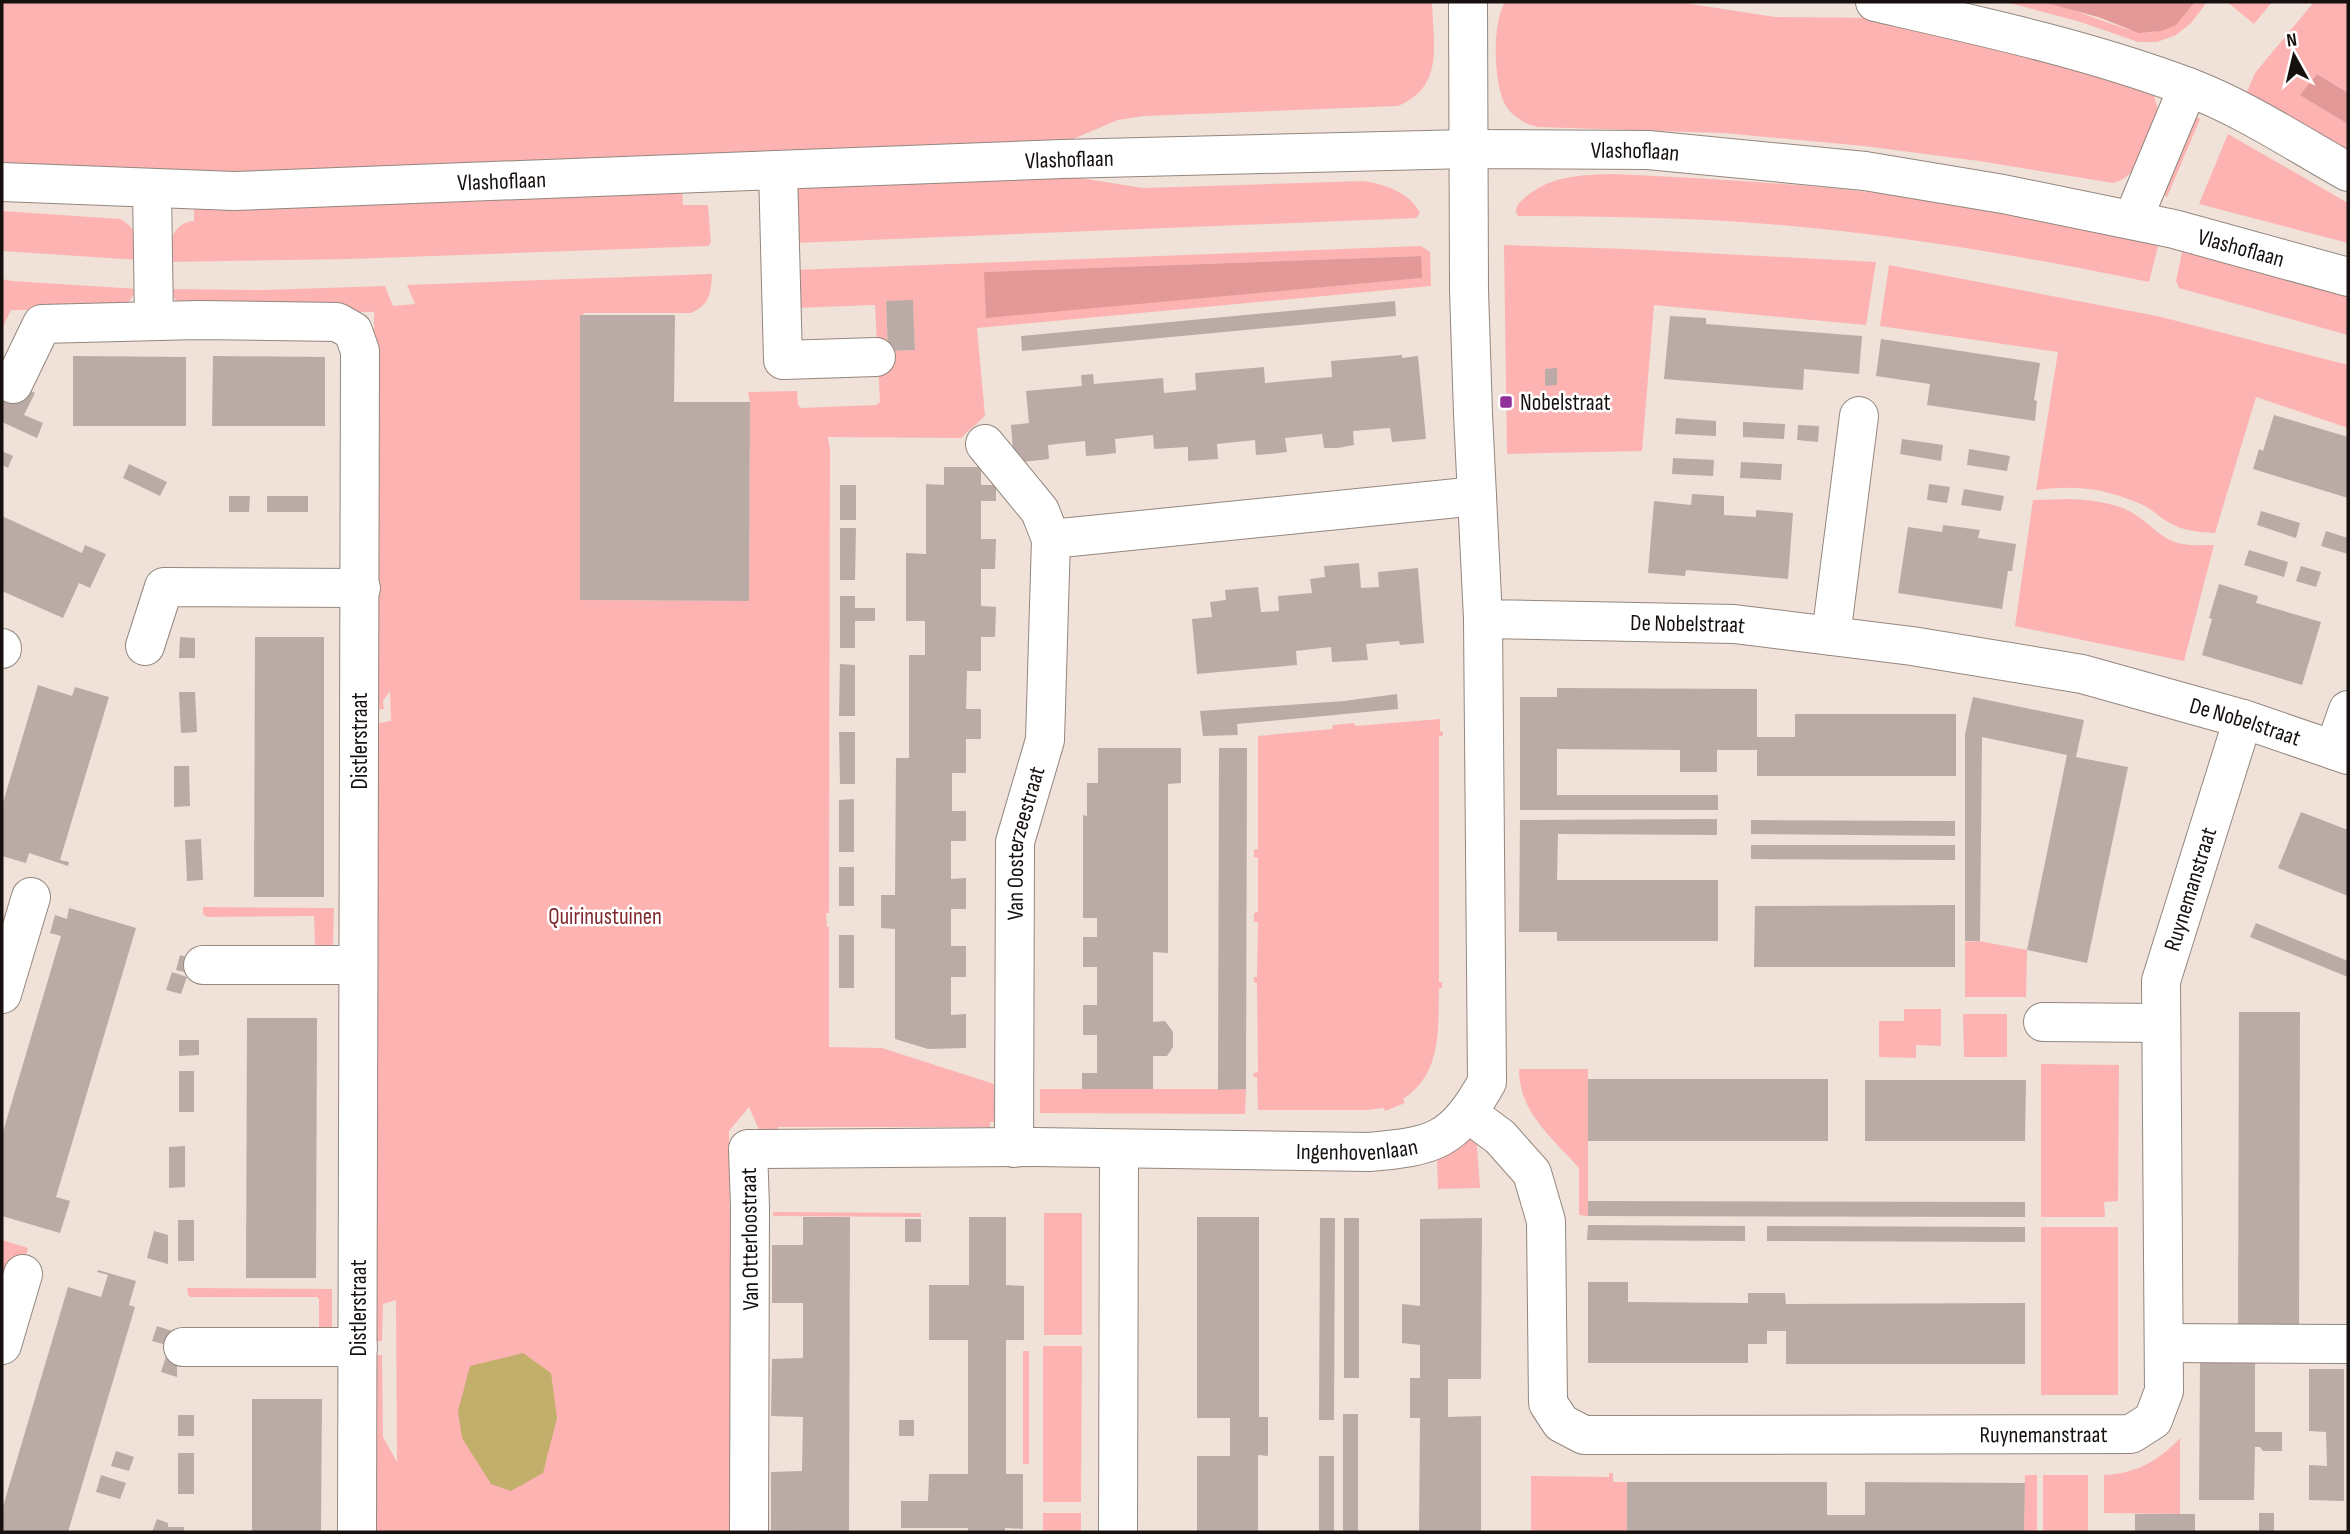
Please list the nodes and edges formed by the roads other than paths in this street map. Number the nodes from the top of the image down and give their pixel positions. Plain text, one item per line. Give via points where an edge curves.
1 (1468, 2) edge
2 (1875, 2) edge
3 (2188, 87) junction
4 (1468, 149) junction
5 (778, 170) junction
6 (2348, 172) edge
7 (2, 182) edge
8 (152, 188) junction
9 (2133, 219) junction
10 (2348, 277) edge
11 (154, 321) junction
12 (876, 357) dead end
13 (13, 384) dead end
14 (1859, 416) dead end
15 (985, 444) dead end
16 (1477, 496) junction
17 (1051, 539) junction
18 (361, 589) junction
19 (1483, 619) junction
20 (1831, 636) junction
21 (145, 646) dead end
22 (2348, 710) edge
23 (2243, 719) junction
24 (2341, 753) edge
25 (31, 897) dead end
26 (203, 965) dead end
27 (359, 965) junction
28 (2, 994) edge
29 (2043, 1022) dead end
30 (2161, 1023) junction
31 (1469, 1114) junction
32 (1014, 1148) junction
33 (1119, 1149) junction
34 (23, 1275) dead end
35 (2164, 1343) junction
36 (2348, 1344) edge
37 (2, 1345) edge
38 (183, 1347) dead end
39 (358, 1348) junction
40 (357, 1532) edge
41 (749, 1532) edge
42 (1118, 1532) edge

1 - 4 street
2 - 3 street via 2063,46
3 - 6 street
3 - 9 street
4 - 5 street, Vlashoflaan
4 - 9 street, Vlashoflaan via 1648,150 1865,171
4 - 16 street
5 - 8 street, Vlashoflaan via 233,191
5 - 12 street via 783,360
7 - 8 street, Vlashoflaan
8 - 11 street
9 - 10 street, Vlashoflaan
11 - 13 street, Distlerstraat via 42,324
11 - 18 street, Distlerstraat via 337,322 353,331 360,351
14 - 20 street
15 - 17 street, Van Oosterzeestraat via 1040,511
16 - 17 street
16 - 19 street
17 - 32 street, Van Oosterzeestraat via 1045,740 1015,842
18 - 21 street via 164,587
18 - 27 street, Distlerstraat
19 - 20 street, De Nobelstraat via 1734,624
19 - 31 street, Ingenhovenlaan via 1487,1082
20 - 23 street, De Nobelstraat via 2082,674
22 - 24 street
23 - 24 street, De Nobelstraat
23 - 30 street, Ruynemanstraat via 2161,981
25 - 28 street
26 - 27 street
27 - 39 street, Distlerstraat
29 - 30 street
30 - 35 street, Ruynemanstraat
31 - 33 street, Ingenhovenlaan via 1438,1140 1394,1150
31 - 35 street, Ruynemanstraat via 1500,1137 1532,1173 1546,1221 1548,1403 1561,1423 1584,1435 2131,1434 2153,1420 2164,1391
32 - 33 street, Van Otterloostraat
32 - 41 street, Van Otterloostraat via 748,1149
33 - 42 street
34 - 37 street
35 - 36 street
38 - 39 street
39 - 40 street, Distlerstraat

